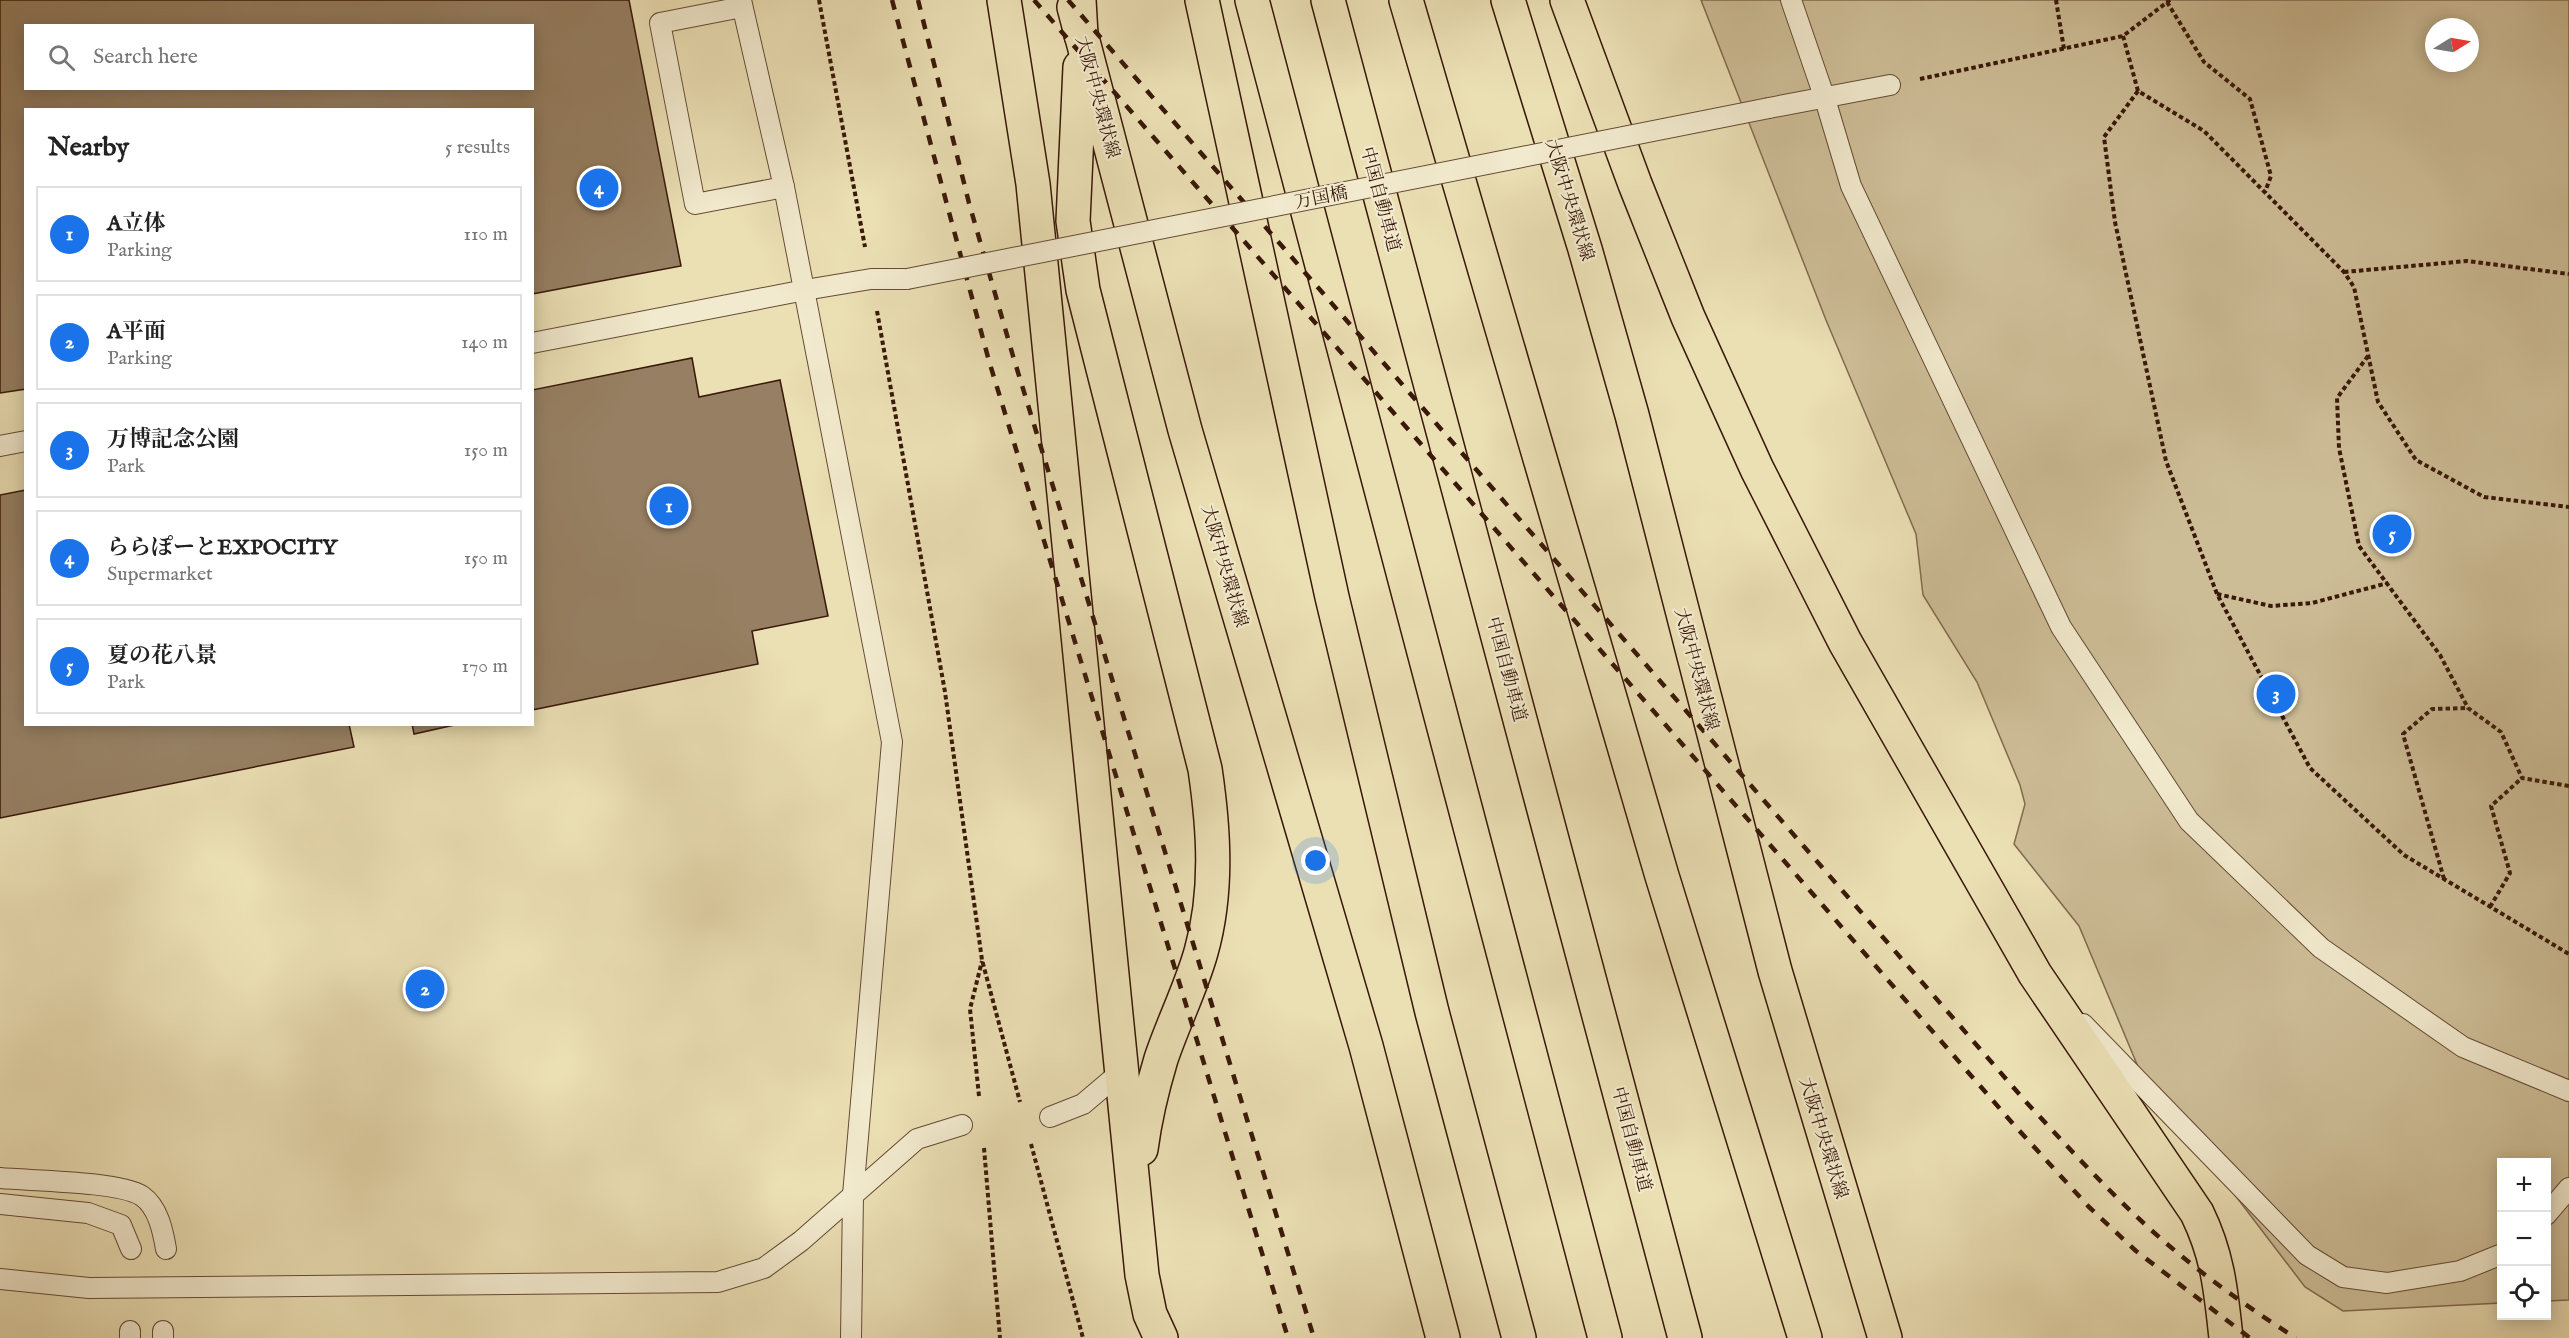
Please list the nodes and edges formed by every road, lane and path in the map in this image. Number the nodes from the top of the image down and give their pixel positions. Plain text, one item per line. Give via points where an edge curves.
1 (819, 0) edge
2 (1004, 0) edge
3 (1072, 0) edge
4 (1079, 0) edge
5 (1202, 0) edge
6 (1252, 0) edge
7 (1328, 0) edge
8 (1406, 0) edge
9 (1508, 0) edge
10 (1568, 0) edge
11 (1791, 0) edge
12 (2056, 0) edge
13 (2169, 1) edge
14 (741, 4) edge
15 (1081, 35) junction
16 (2122, 36) junction
17 (2064, 49) junction
18 (1890, 85) joint
19 (2139, 91) junction
20 (1826, 99) junction
21 (784, 187) junction
22 (2265, 192) junction
23 (2344, 272) junction
24 (2569, 274) edge
25 (871, 279) junction
26 (805, 290) junction
27 (534, 343) edge
28 (2369, 356) junction
29 (24, 441) edge
30 (0, 446) edge
31 (2569, 507) edge
32 (2388, 584) junction
33 (2217, 594) junction
34 (2468, 708) junction
35 (2522, 778) junction
36 (2569, 786) edge
37 (2444, 879) junction
38 (2490, 907) junction
39 (2569, 954) edge
40 (2035, 974) junction
41 (1122, 1071) junction
42 (2569, 1091) edge
43 (1022, 1109) dead end
44 (1050, 1116) dead end
45 (962, 1125) dead end
46 (1031, 1143) dead end
47 (0, 1178) edge
48 (2569, 1188) edge
49 (1134, 1191) junction
50 (853, 1195) junction
51 (0, 1204) edge
52 (2549, 1212) edge
53 (131, 1249) dead end
54 (166, 1249) dead end
55 (2497, 1256) edge
56 (0, 1279) edge
57 (997, 1284) dead end
58 (851, 1338) edge
59 (1000, 1338) edge
60 (1083, 1338) edge
61 (1161, 1338) edge
62 (1443, 1338) edge
63 (1519, 1338) edge
64 (1605, 1338) edge
65 (1685, 1338) edge
66 (1805, 1338) edge
67 (1885, 1338) edge
68 (2226, 1338) edge

1 - 25 path
2 - 41 main road via 1033,184
3 - 15 main road, 大阪中央環状線
4 - 15 main road
5 - 63 main road via 1332,597 1432,1011
6 - 64 main road
7 - 65 main road, 中国自動車道
8 - 66 main road via 1662,876
9 - 67 main road, 大阪中央環状線 via 1632,415 1775,971
10 - 40 main road via 1688,317 1757,470 1845,642
11 - 20 lane
12 - 17 path
13 - 16 path
13 - 22 path via 2204,62 2250,99 2271,176
14 - 21 lane
14 - 21 lane via 660,23 696,204
15 - 49 main road via 1073,222 1083,290 1205,769 1212,815 1213,872 1201,951 1147,1109
15 - 62 main road, 大阪中央環状線 via 1185,430 1366,1046
16 - 17 path
16 - 19 path
17 - 18 path
18 - 20 lane, 万国橋
19 - 22 path via 2204,131
19 - 33 path via 2104,137 2115,222 2166,461
20 - 25 lane, 万国橋, bridge via 907,279
20 - 42 lane via 1851,186 2061,627 2189,821 2321,948 2463,1047
21 - 26 lane
22 - 23 path
23 - 24 path via 2467,261
23 - 28 path via 2354,286
25 - 26 lane, 万国橋
25 - 43 path via 945,692 982,960
26 - 27 lane, 万国橋
26 - 50 lane via 892,742
28 - 31 path via 2378,402 2416,460 2484,497
28 - 32 path via 2337,398 2339,448 2359,546
29 - 30 lane
32 - 33 path via 2312,603 2271,606
32 - 34 path via 2440,655
33 - 37 path via 2310,768 2404,855
34 - 35 path via 2501,732
34 - 37 path via 2432,709 2403,734
35 - 36 path
35 - 38 path via 2491,806 2510,873
37 - 38 path
38 - 39 path
40 - 55 lane via 2307,1255 2343,1277 2387,1283 2460,1271
40 - 68 main road via 2197,1213 2211,1241
41 - 44 lane via 1083,1104
41 - 49 main road
45 - 50 lane via 917,1139
46 - 60 path
47 - 54 lane via 120,1187 143,1196 161,1222
48 - 52 lane
49 - 61 main road via 1149,1314
50 - 56 lane via 764,1268 718,1282 89,1288
50 - 58 lane
51 - 53 lane via 88,1213 121,1225
57 - 59 path

